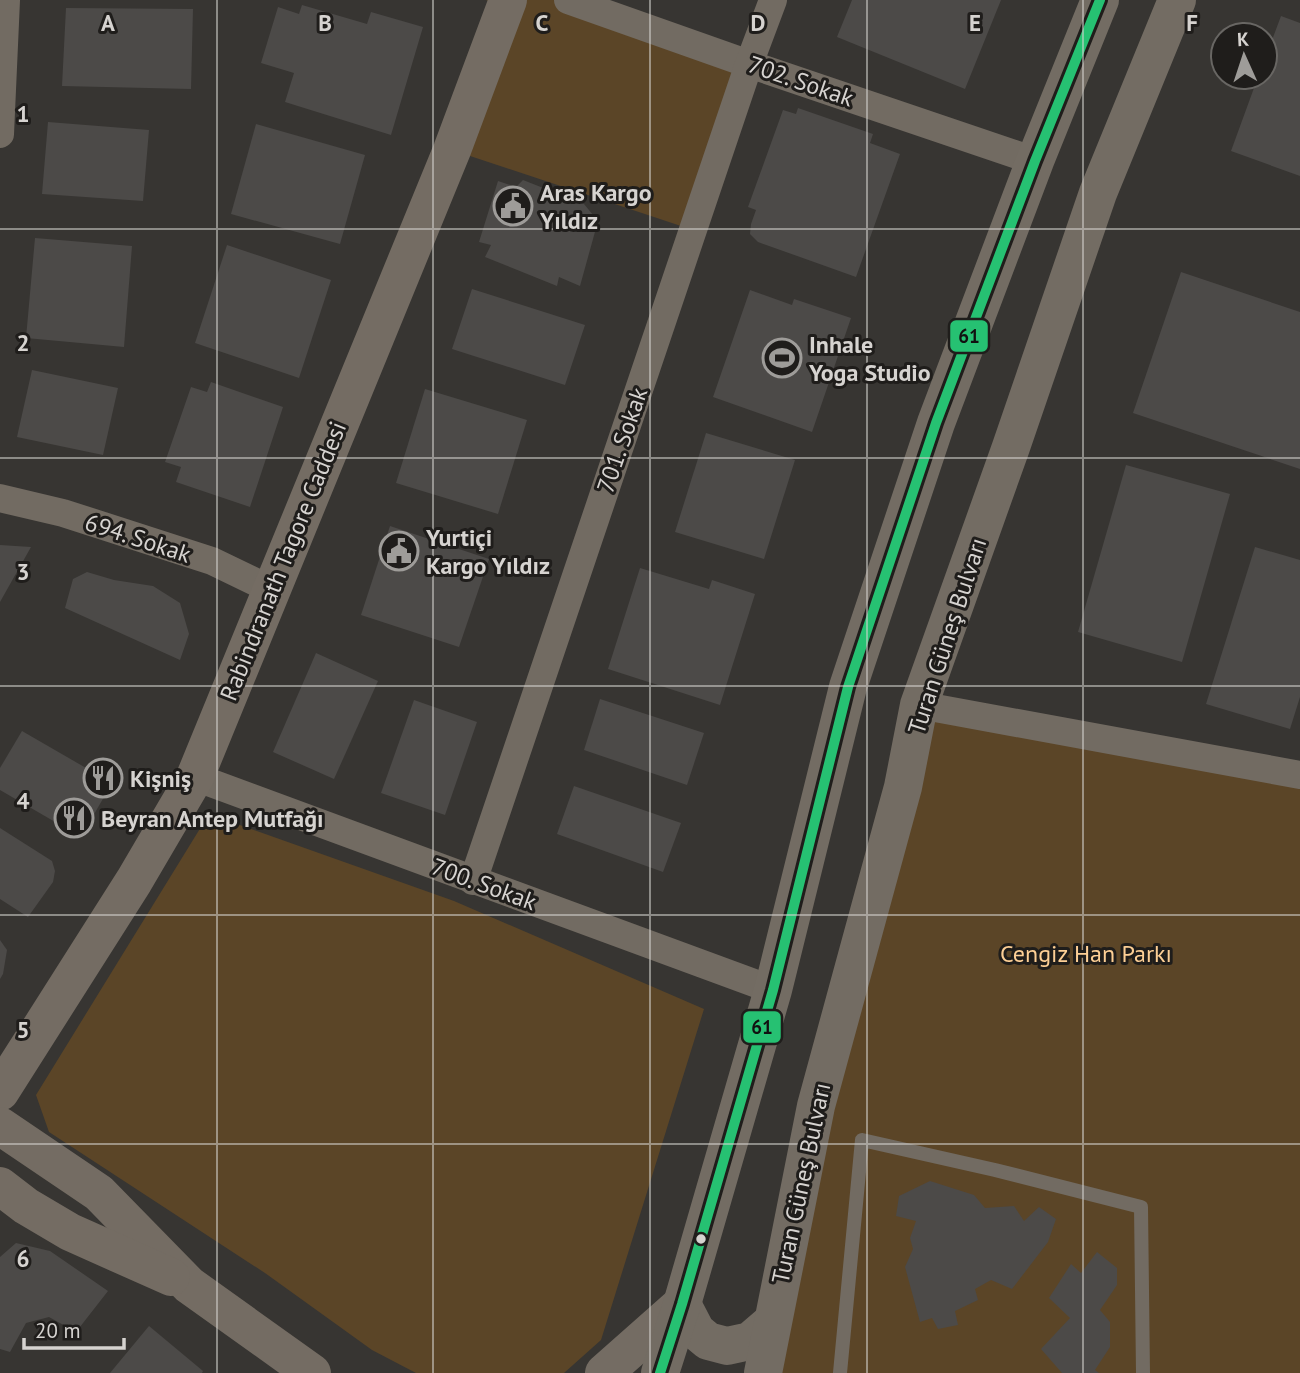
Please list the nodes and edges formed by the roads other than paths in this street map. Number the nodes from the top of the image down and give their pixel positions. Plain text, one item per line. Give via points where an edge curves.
1 (6, 0) edge
2 (568, 0) edge
3 (773, 0) edge
4 (1100, 0) edge
5 (1177, 0) edge
6 (500, 2) edge
7 (749, 64) junction
8 (0, 134) edge
9 (1035, 160) junction
10 (0, 498) edge
11 (272, 590) junction
12 (919, 705) junction
13 (1300, 775) edge
14 (195, 777) junction
15 (473, 881) junction
16 (773, 990) junction
17 (0, 1092) edge
18 (0, 1126) edge
19 (0, 1186) edge
20 (189, 1285) junction
21 (682, 1304) junction
22 (771, 1323) junction
23 (312, 1373) edge
24 (604, 1373) edge
25 (660, 1373) edge
26 (763, 1373) edge
27 (840, 1373) edge
28 (1143, 1373) edge

1 - 8 street
2 - 7 street, 702. Sokak
3 - 7 street, 701. Sokak
4 - 9 main road
5 - 12 main road, Turan Güneş Bulvarı via 1098,193
6 - 11 main road, Rabindranath Tagore Caddesi via 452,150
7 - 9 street, 702. Sokak
7 - 15 street, 701. Sokak
9 - 16 main road via 936,423 848,687
10 - 11 street, 694. Sokak via 63,513 212,561
11 - 14 main road, Rabindranath Tagore Caddesi
12 - 13 street
12 - 22 main road, Turan Güneş Bulvarı via 902,787 816,1106
14 - 15 street, 700. Sokak
14 - 17 main road, Rabindranath Tagore Caddesi
15 - 16 street, 700. Sokak
16 - 21 main road
18 - 20 main road via 99,1193
19 - 20 main road via 70,1232
20 - 23 main road
21 - 22 main road via 696,1331 708,1341 727,1346 750,1340
21 - 24 main road
21 - 25 main road
22 - 26 main road, Turan Güneş Bulvarı
27 - 28 lane via 862,1139 1141,1207

